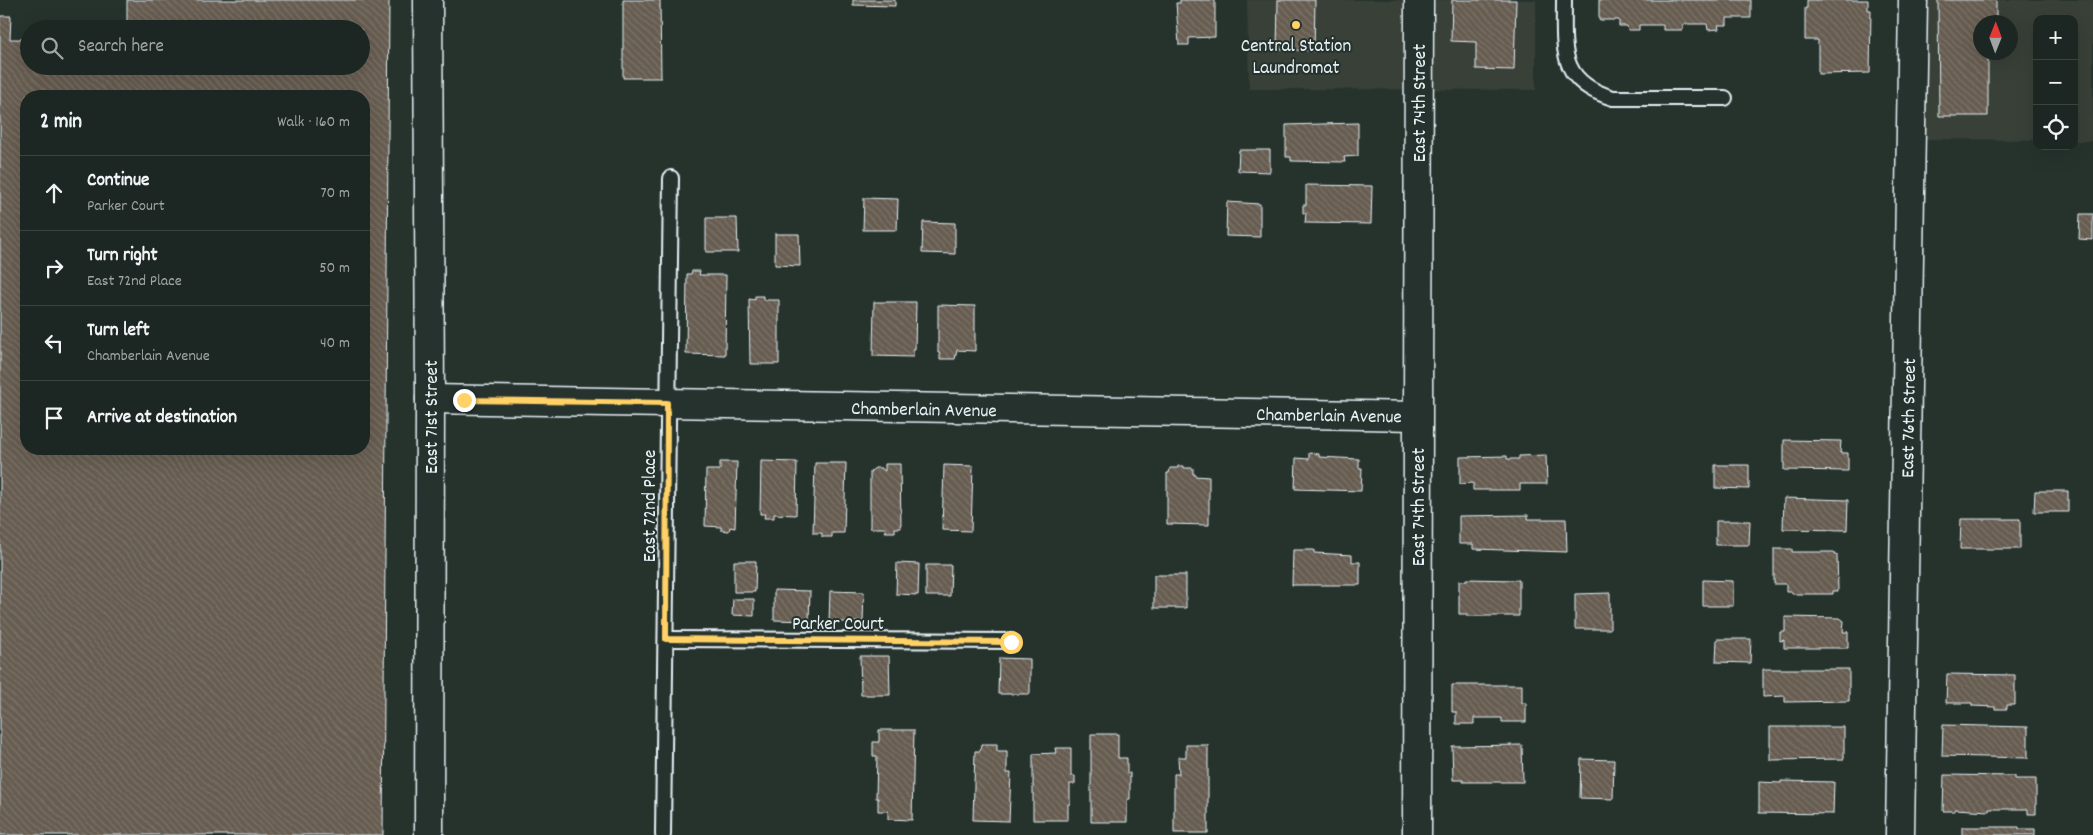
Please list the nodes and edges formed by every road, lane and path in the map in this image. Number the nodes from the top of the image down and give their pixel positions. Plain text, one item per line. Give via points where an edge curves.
1 (428, 0) edge
2 (1419, 0) edge
3 (1564, 0) edge
4 (1913, 0) edge
5 (1725, 98) dead end
6 (671, 178) dead end
7 (430, 399) junction
8 (667, 403) junction
9 (1417, 416) junction
10 (666, 639) junction
11 (1011, 642) dead end
12 (429, 835) edge
13 (663, 835) edge
14 (1417, 835) edge
15 (1900, 835) edge

1 - 7 street, East 71st Street
2 - 9 street, East 74th Street
3 - 5 lane via 1566,57 1579,81 1597,93 1613,98
4 - 15 street, East 76th Street
6 - 8 lane, East 72nd Place
7 - 8 street, Chamberlain Avenue
7 - 12 street, East 71st Street
8 - 9 street, Chamberlain Avenue
8 - 10 lane, East 72nd Place
9 - 14 street, East 74th Street
10 - 11 lane, Parker Court
10 - 13 lane, East 72nd Place

